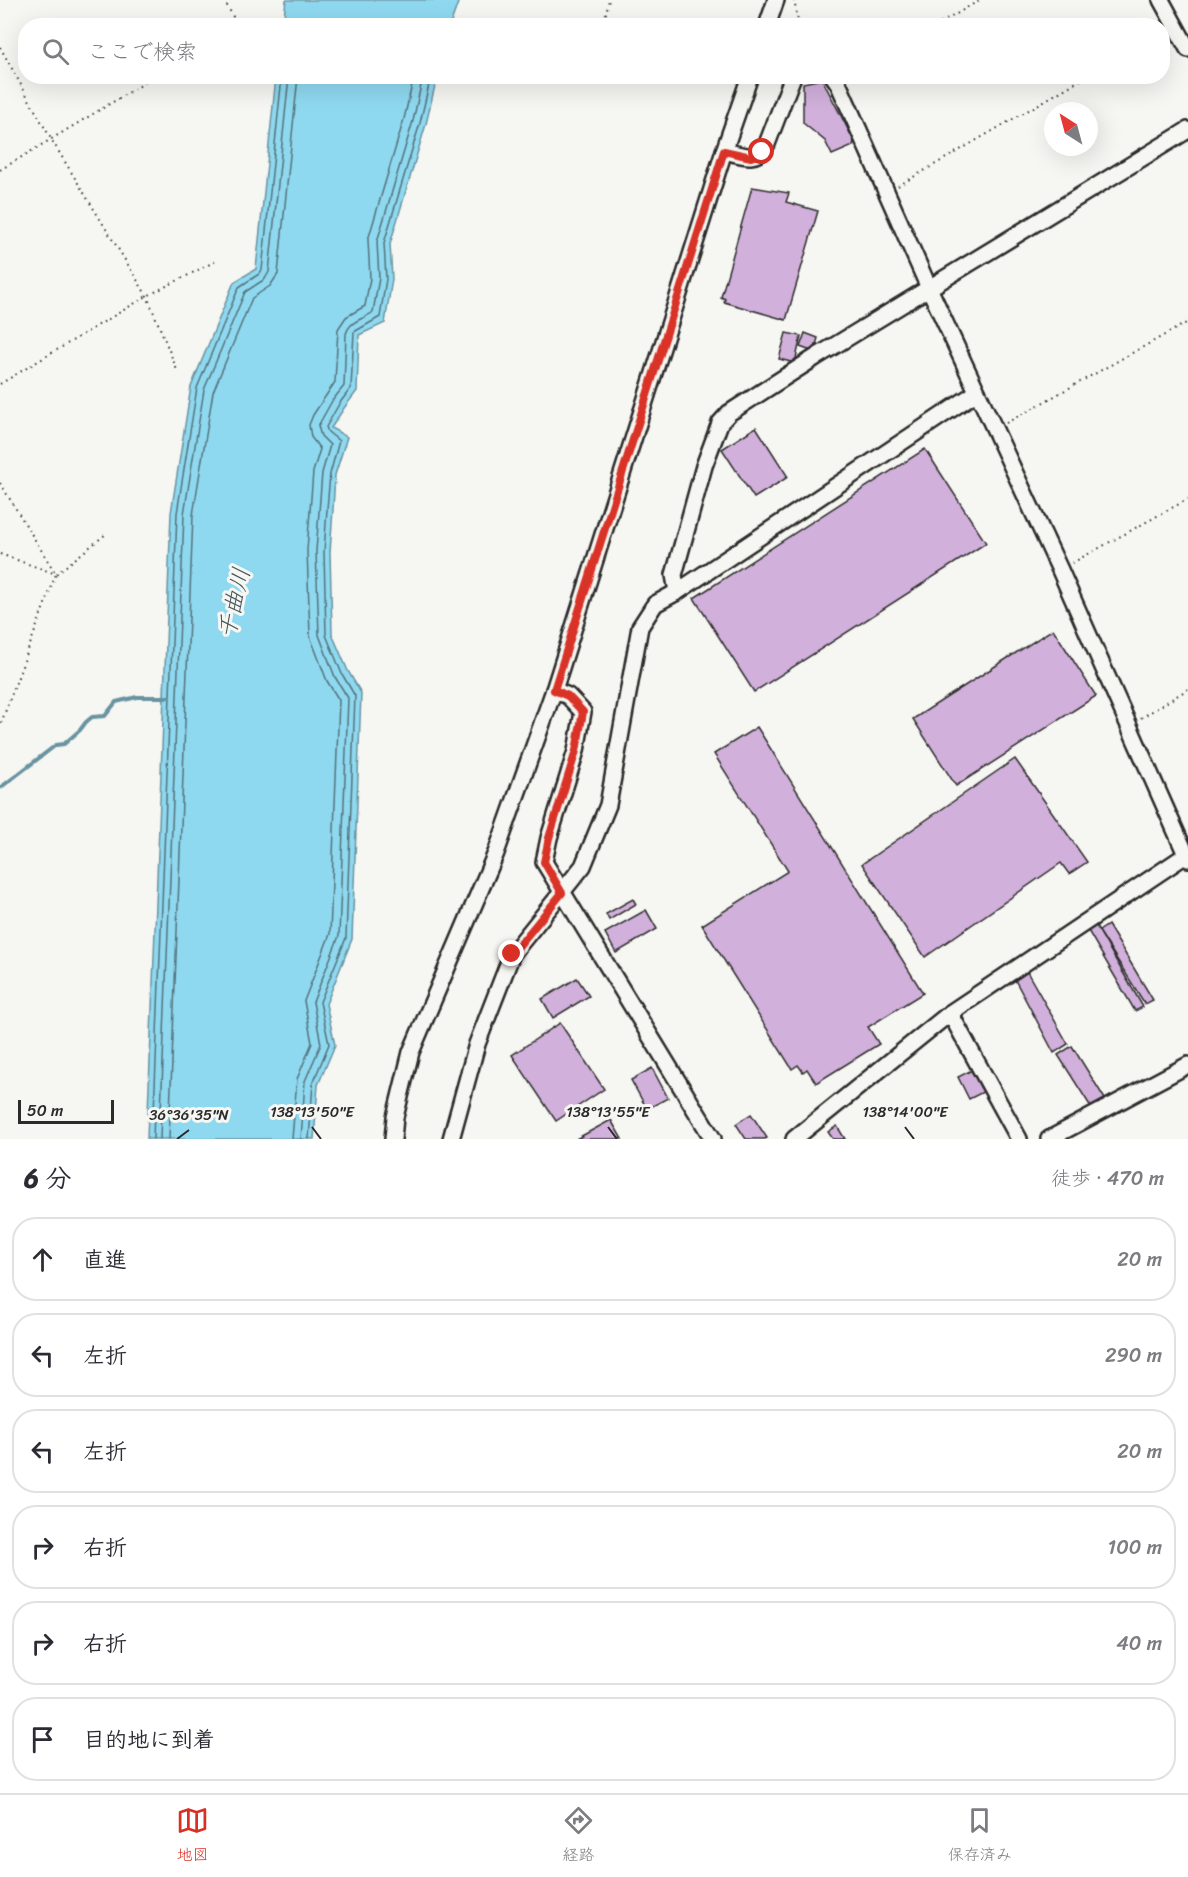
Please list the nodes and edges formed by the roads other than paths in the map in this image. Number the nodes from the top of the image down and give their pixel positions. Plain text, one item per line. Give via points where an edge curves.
1 (776, 0) edge
2 (1161, 0) edge
3 (770, 18) edge
4 (1188, 49) edge
5 (747, 84) edge
6 (791, 84) edge
7 (838, 84) edge
8 (1188, 130) edge
9 (724, 151) junction
10 (929, 288) junction
11 (977, 392) junction
12 (677, 592) junction
13 (554, 690) junction
14 (1187, 857) edge
15 (562, 893) junction
16 (950, 1013) junction
17 (1188, 1065) edge
18 (393, 1139) edge
19 (451, 1139) edge
20 (714, 1139) edge
21 (794, 1139) edge
22 (1019, 1139) edge
23 (1049, 1139) edge

1 - 3 street
2 - 4 street
5 - 9 street
6 - 9 street via 762,152 751,157
7 - 10 street
8 - 10 street
9 - 13 street
10 - 11 street
10 - 12 street via 773,383 720,423 674,575
11 - 12 street
11 - 14 street
12 - 15 street via 655,604 640,627 608,805 583,866
13 - 15 street via 568,696 583,712 576,751 544,862
13 - 18 street via 496,853 411,1052
14 - 16 street
15 - 19 street via 512,954 477,1044
15 - 20 street
16 - 21 street
16 - 22 street
17 - 23 street

